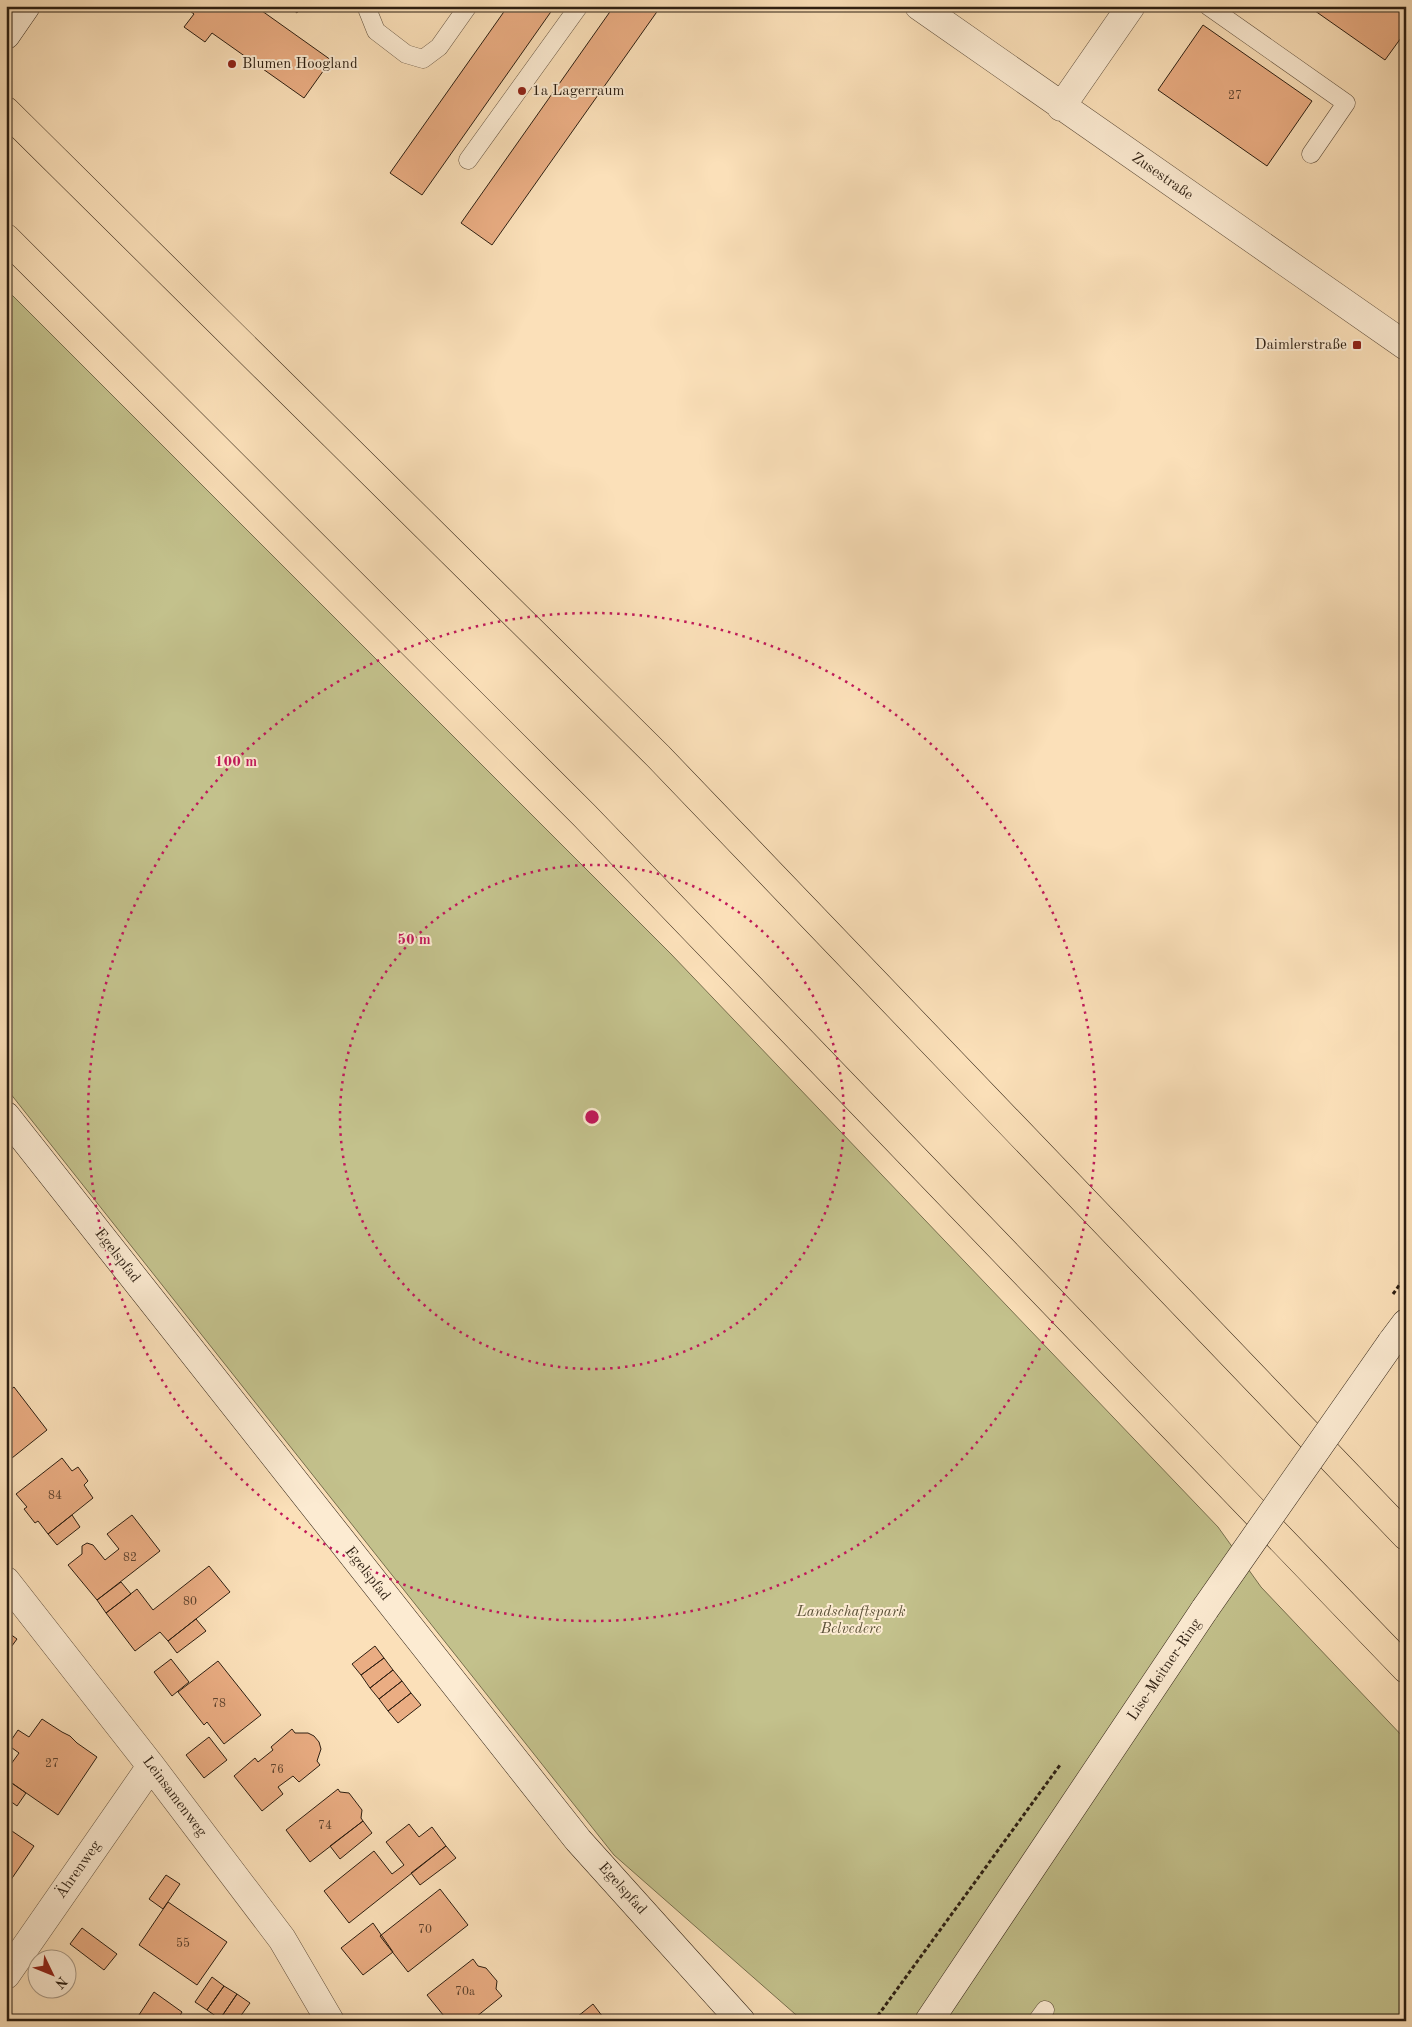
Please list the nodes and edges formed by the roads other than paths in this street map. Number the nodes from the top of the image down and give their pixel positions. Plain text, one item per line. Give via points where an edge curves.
1 (366, 6) edge
2 (468, 6) edge
3 (579, 6) edge
4 (919, 6) edge
5 (1131, 6) edge
6 (1208, 6) edge
7 (1062, 107) junction
8 (6, 111) edge
9 (1311, 154) dead end
10 (468, 160) dead end
11 (6, 238) edge
12 (1406, 346) edge
13 (6, 1116) edge
14 (1399, 1333) edge
15 (1406, 1536) edge
16 (6, 1581) edge
17 (1406, 1669) edge
18 (151, 1766) junction
19 (6, 1975) edge
20 (330, 2021) edge
21 (741, 2021) edge
22 (928, 2021) edge

1 - 2 lane via 376,31 406,54 423,59 439,47
3 - 10 lane
4 - 7 street, Zusestraße
5 - 7 street
6 - 9 lane via 1346,103
7 - 12 street, Zusestraße
8 - 15 highway via 658,756
11 - 17 highway via 584,815
13 - 21 street, Egelspfad via 578,1840
14 - 22 street, Lise-Meitner-Ring, bridge via 1205,1610
16 - 18 street, Leinsamenweg
18 - 19 street, Ährenweg
18 - 20 street, Leinsamenweg via 282,1938

